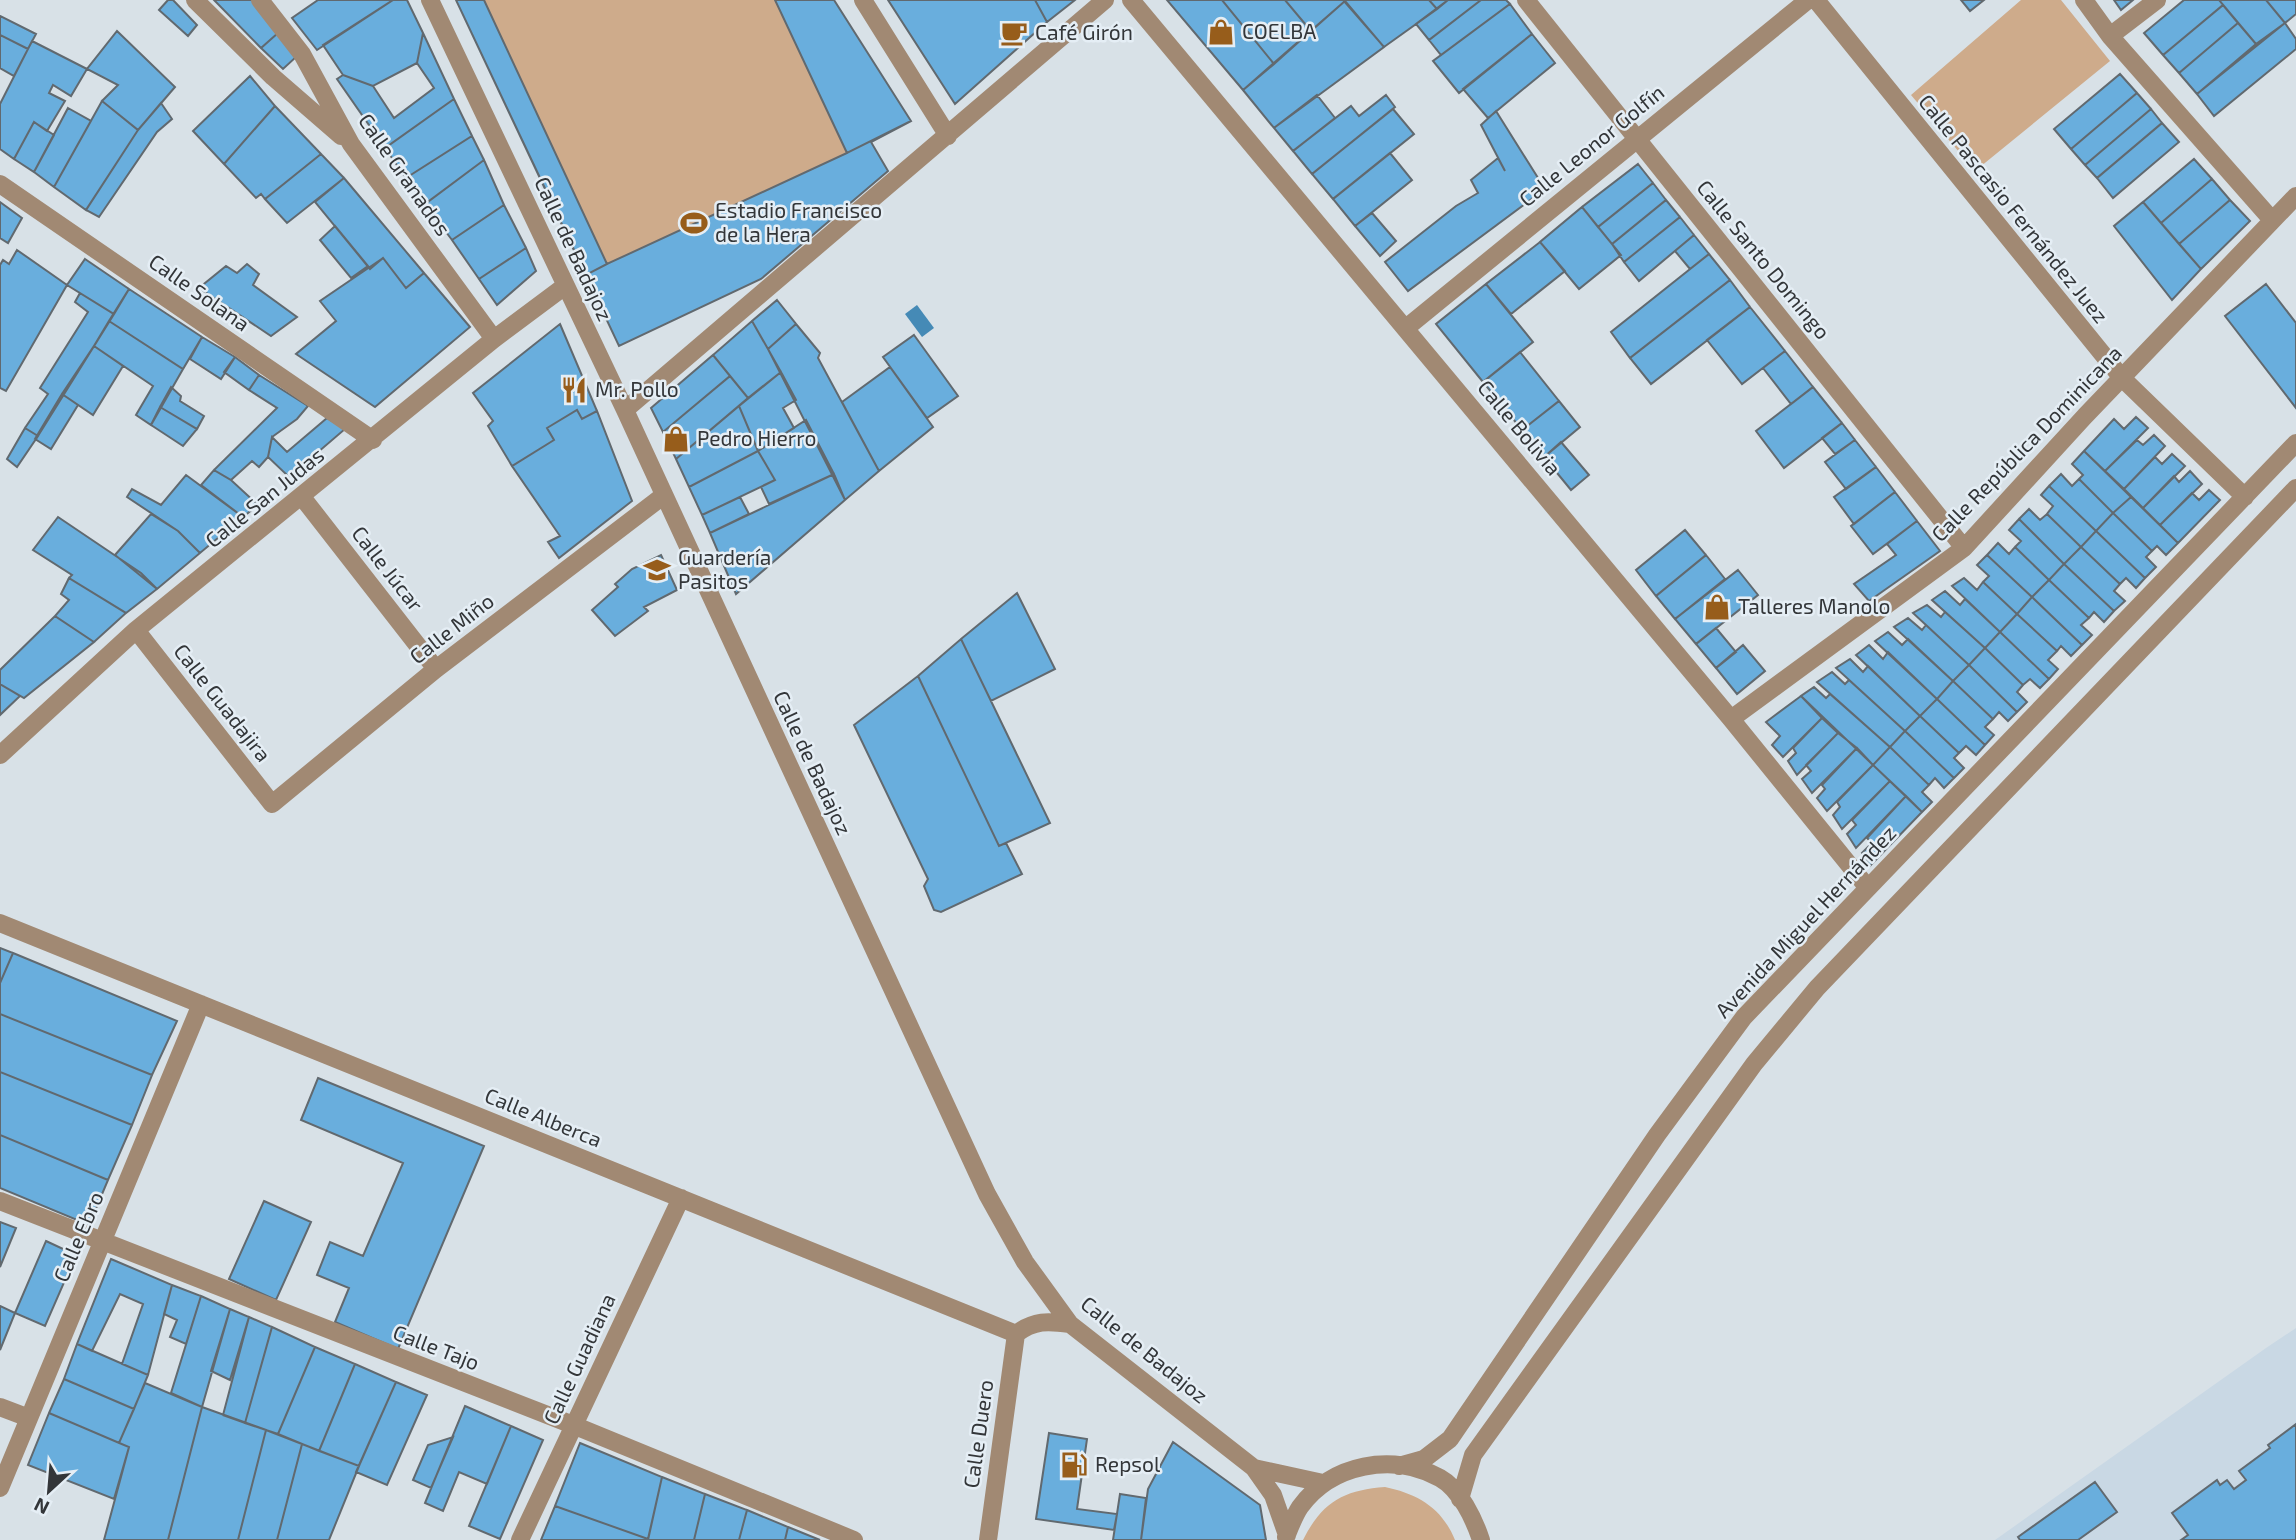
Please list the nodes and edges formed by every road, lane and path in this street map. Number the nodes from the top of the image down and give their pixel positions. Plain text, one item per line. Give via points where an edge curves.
1 (195, 0) edge
2 (260, 0) edge
3 (430, 0) edge
4 (863, 0) edge
5 (1105, 0) edge
6 (1131, 0) edge
7 (1526, 0) edge
8 (1808, 0) edge
9 (1816, 0) edge
10 (2084, 0) edge
11 (2157, 0) edge
12 (2110, 36) junction
13 (948, 136) junction
14 (1637, 139) junction
15 (351, 144) junction
16 (0, 184) edge
17 (2296, 196) edge
18 (2272, 220) junction
19 (565, 286) junction
20 (1406, 328) junction
21 (494, 339) junction
22 (2122, 379) junction
23 (625, 410) junction
24 (373, 440) junction
25 (2296, 443) edge
26 (2296, 488) edge
27 (663, 496) junction
28 (302, 497) junction
29 (2245, 497) junction
30 (1964, 548) junction
31 (136, 630) junction
32 (436, 669) junction
33 (1731, 719) junction
34 (0, 755) edge
35 (272, 804) joint
36 (1868, 888) junction
37 (0, 923) edge
38 (201, 1004) junction
39 (681, 1198) junction
40 (0, 1201) edge
41 (102, 1242) junction
42 (1070, 1324) junction
43 (1016, 1334) junction
44 (0, 1407) edge
45 (29, 1418) junction
46 (573, 1425) junction
47 (1399, 1466) junction
48 (1255, 1468) junction
49 (1323, 1483) junction
50 (0, 1488) edge
51 (1460, 1499) junction
52 (1286, 1537) edge
53 (520, 1540) edge
54 (855, 1540) edge
55 (988, 1540) edge
56 (1481, 1540) edge

1 - 15 street
2 - 15 street, Calle Granados via 302,54
3 - 19 street, Calle de Badajoz
4 - 13 street
5 - 13 street
6 - 20 street, Calle Bolivia
7 - 14 street, Calle Santo Domingo
8 - 14 street, Calle Leonor Golfín
9 - 22 street, Calle Pascasio Fernández Juez
10 - 12 street
11 - 12 street
12 - 18 street
13 - 23 street
14 - 20 street, Calle Leonor Golfín
14 - 30 street, Calle Santo Domingo
15 - 21 street, Calle Granados
16 - 24 street, Calle Solana
17 - 18 street, Calle República Dominicana
18 - 22 street, Calle República Dominicana
19 - 21 street, Calle San Judas
19 - 23 street, Calle de Badajoz
20 - 33 street, Calle Bolivia
21 - 24 street, Calle San Judas
22 - 29 street, Calle Pascasio Fernández Juez
22 - 30 street, Calle República Dominicana
23 - 27 street, Calle de Badajoz
24 - 28 street, Calle San Judas
25 - 29 street, Avenida Miguel Hernández
26 - 51 street via 1817,988 1754,1064 1473,1455
27 - 32 street, Calle Miño
27 - 42 street, Calle de Badajoz via 987,1194 1026,1262
28 - 31 street, Calle San Judas
28 - 32 street, Calle Júcar
29 - 36 street, Avenida Miguel Hernández
30 - 33 street, Calle República Dominicana
31 - 34 street, Calle San Judas
31 - 35 street, Calle Guadajira
32 - 35 street, Calle Miño
33 - 36 street, Calle Bolivia
36 - 47 street, Avenida Miguel Hernández via 1744,1017 1657,1135 1450,1438 1424,1459
37 - 38 street, Calle Alberca
38 - 39 street, Calle Alberca
38 - 41 street, Calle Ebro
39 - 43 street, Calle Alberca
39 - 46 street, Calle Guadiana
40 - 41 street, Calle Tajo
41 - 45 street, Calle Ebro
41 - 46 street, Calle Tajo
42 - 43 street via 1044,1321
42 - 48 street, Calle de Badajoz
43 - 55 street, Calle Duero
44 - 45 street
45 - 50 street, Calle Ebro
46 - 53 street, Calle Guadiana
46 - 54 street, Calle Tajo
47 - 49 street via 1355,1467
47 - 51 street via 1442,1479
48 - 49 street, Calle de Badajoz
48 - 52 street, Calle de Badajoz via 1273,1495
49 - 52 street via 1299,1508
51 - 56 street

